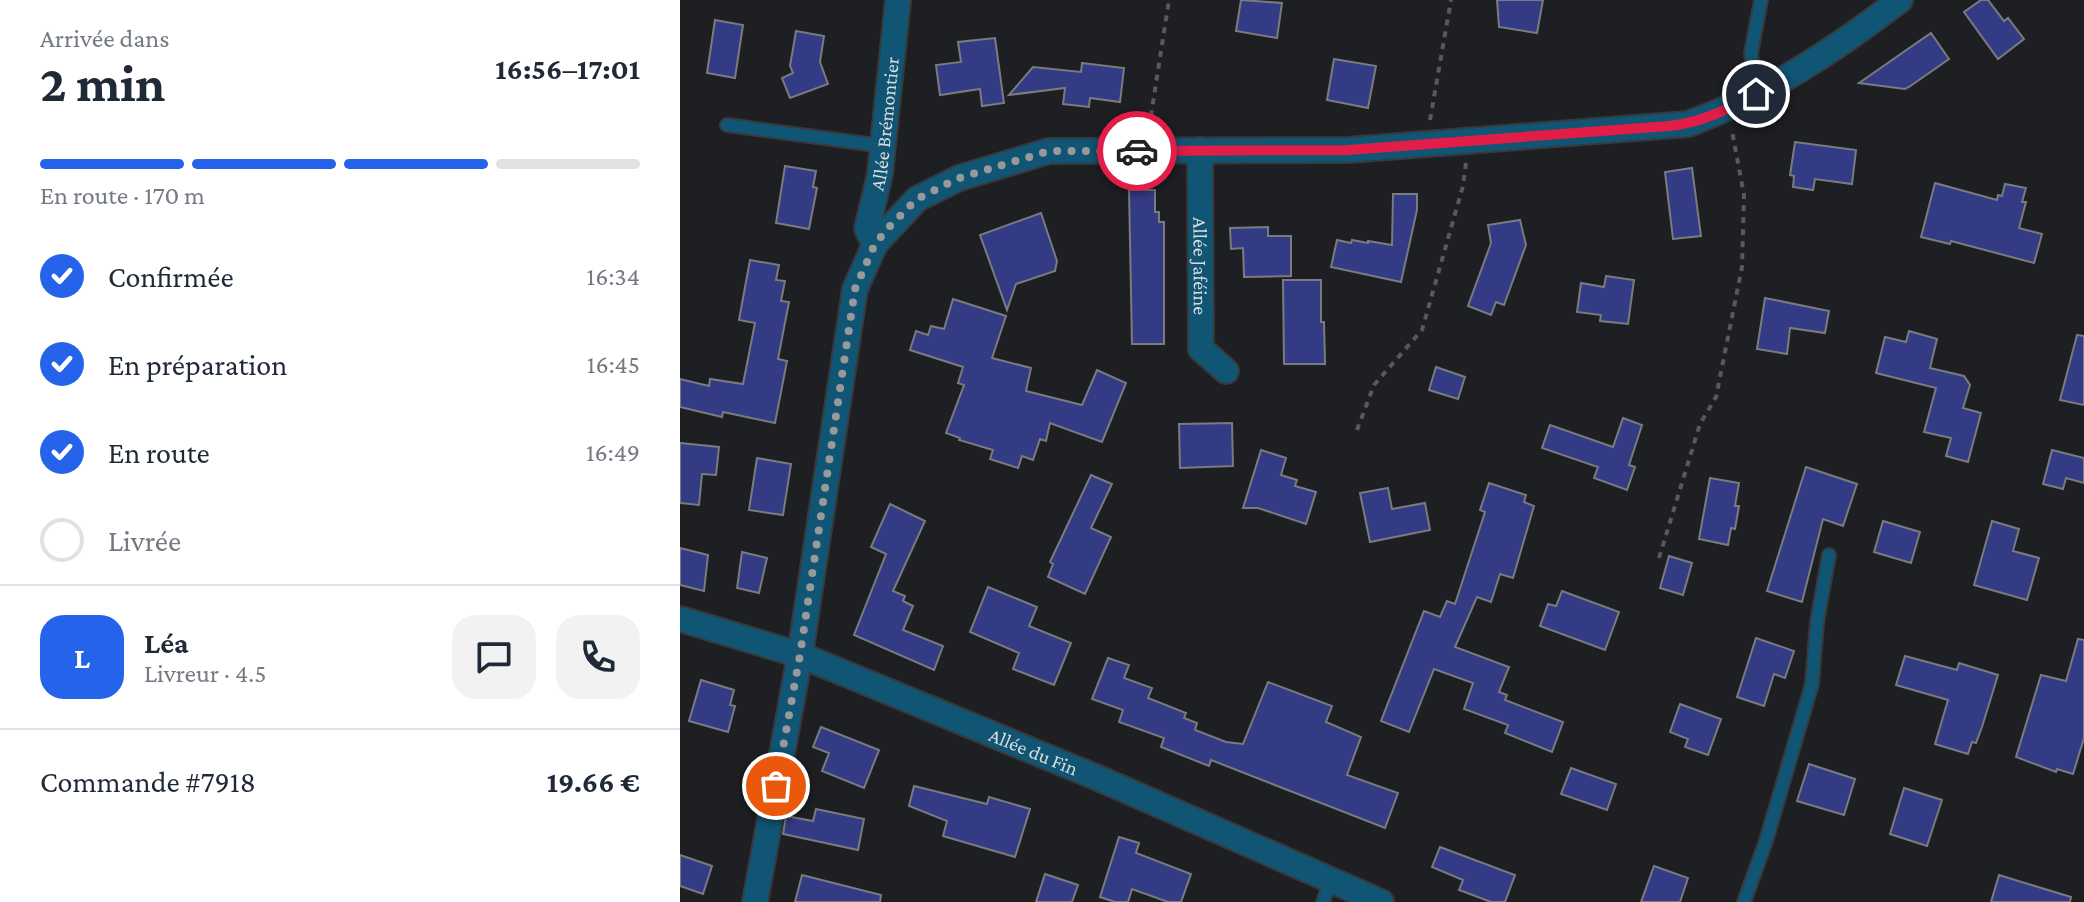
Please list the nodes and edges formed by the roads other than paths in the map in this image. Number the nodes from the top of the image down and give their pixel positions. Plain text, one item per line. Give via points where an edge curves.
1 (898, 0) edge
2 (1761, 0) edge
3 (1900, 0) edge
4 (1756, 94) junction
5 (727, 125) dead end
6 (883, 146) junction
7 (1200, 150) junction
8 (880, 174) junction
9 (917, 199) junction
10 (875, 244) junction
11 (1226, 371) dead end
12 (1829, 555) dead end
13 (680, 619) edge
14 (800, 655) junction
15 (1327, 891) edge
16 (755, 902) edge
17 (1381, 902) edge
18 (1744, 902) edge

1 - 6 street, Allée Brémontier
2 - 4 lane via 1751,53
3 - 4 street via 1840,46
4 - 7 street via 1688,124 1348,150
5 - 6 lane
6 - 8 street, Allée Brémontier
7 - 9 street via 1049,151 959,178
7 - 11 street, Allée Jaféine via 1201,349
8 - 9 street via 902,196
8 - 10 street, Allée Brémontier via 867,229
9 - 10 street
10 - 14 street via 855,289
12 - 18 lane via 1812,684
13 - 14 street, Allée du Fin
14 - 15 street, Allée du Fin via 1098,778
14 - 16 street
15 - 17 street, Allée du Fin

